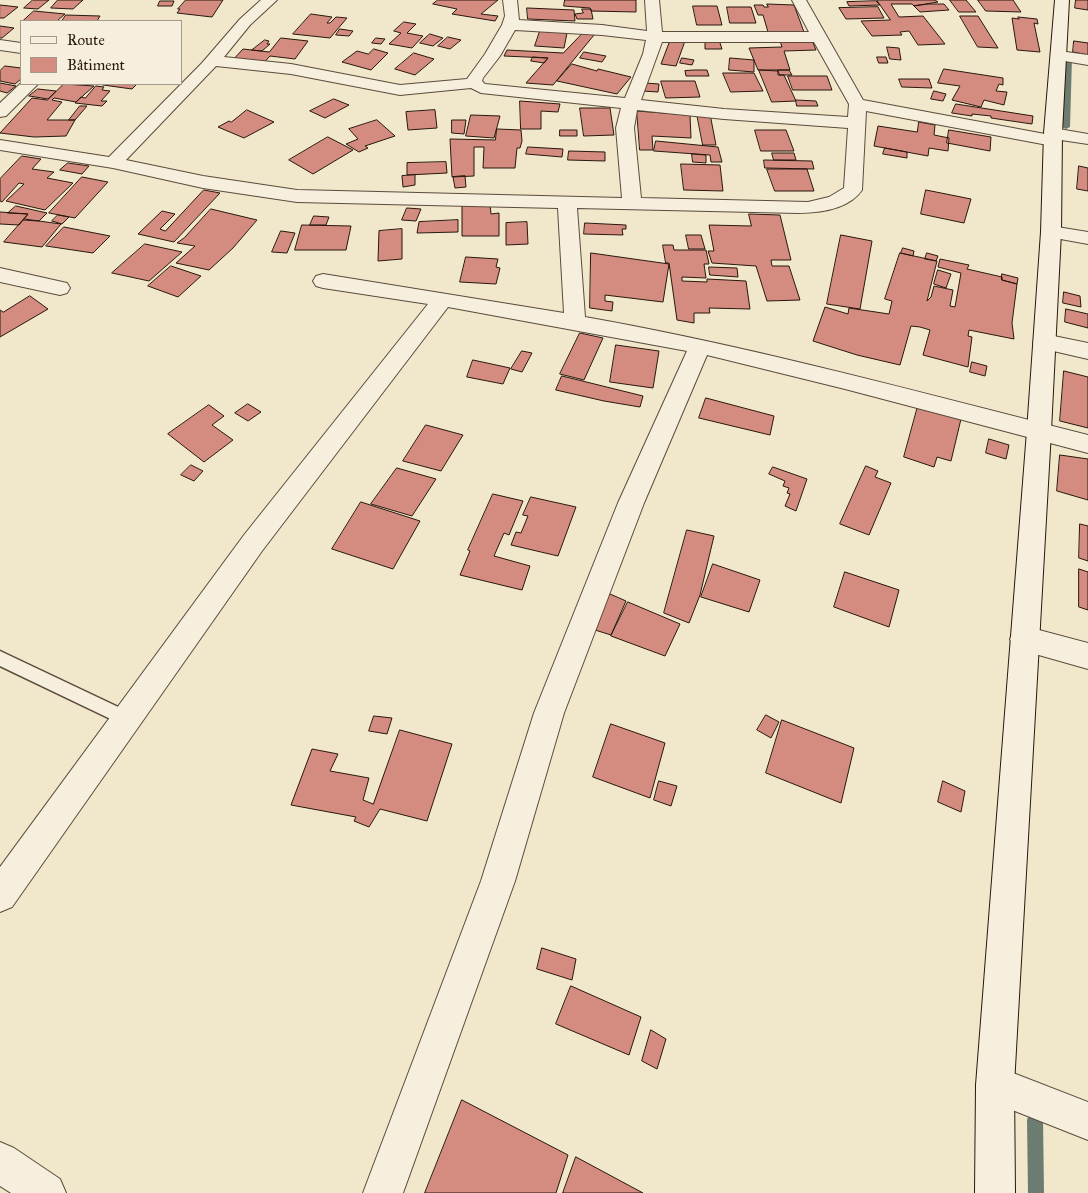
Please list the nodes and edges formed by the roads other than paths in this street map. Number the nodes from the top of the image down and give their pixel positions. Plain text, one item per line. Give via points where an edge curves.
1 (270, 0) edge
2 (510, 0) edge
3 (652, 0) edge
4 (799, 0) edge
5 (1062, 0) edge
6 (510, 25) junction
7 (655, 37) junction
8 (821, 38) junction
9 (0, 45) edge
10 (20, 48) edge
11 (1059, 56) junction
12 (1088, 60) edge
13 (210, 64) junction
14 (190, 65) dead end
15 (474, 83) junction
16 (29, 85) edge
17 (630, 104) junction
18 (857, 104) junction
19 (0, 112) edge
20 (858, 123) junction
21 (1053, 137) junction
22 (1088, 139) edge
23 (0, 145) edge
24 (113, 163) junction
25 (567, 202) junction
26 (632, 204) junction
27 (1051, 232) junction
28 (1088, 238) edge
29 (0, 275) edge
30 (323, 281) dead end
31 (60, 288) dead end
32 (443, 299) junction
33 (575, 321) junction
34 (1044, 342) junction
35 (700, 346) junction
36 (1088, 351) edge
37 (1039, 431) junction
38 (1088, 444) edge
39 (1024, 639) junction
40 (1088, 656) edge
41 (0, 658) edge
42 (127, 719) junction
43 (0, 895) edge
44 (995, 1085) junction
45 (1088, 1121) edge
46 (0, 1162) edge
47 (46, 1193) edge
48 (383, 1193) edge
49 (995, 1193) edge

1 - 13 street via 245,22
2 - 6 street
3 - 7 street
4 - 8 street
5 - 11 street
6 - 7 street via 602,30
6 - 15 street
7 - 8 street
7 - 17 street
8 - 18 street
9 - 10 street
11 - 12 street
11 - 21 street
13 - 14 street
13 - 15 street via 292,69 400,90
13 - 24 street
15 - 17 street via 481,88
16 - 19 street
17 - 20 street
17 - 26 street via 624,128
18 - 20 street
18 - 21 street
20 - 26 street via 853,190 843,199 828,205 812,208
21 - 22 street
21 - 27 street
23 - 24 street
24 - 25 street via 203,182 297,196
25 - 26 street
25 - 33 street
27 - 28 street
27 - 34 street
29 - 31 street
30 - 32 street
32 - 33 street
32 - 42 street via 253,543
33 - 35 street
34 - 36 street
34 - 37 street
35 - 37 street
35 - 48 street via 630,502 549,713 498,881
37 - 38 street
37 - 39 street
39 - 40 street
39 - 44 street
41 - 42 lane
42 - 43 street
44 - 45 street
44 - 49 street
46 - 47 street

